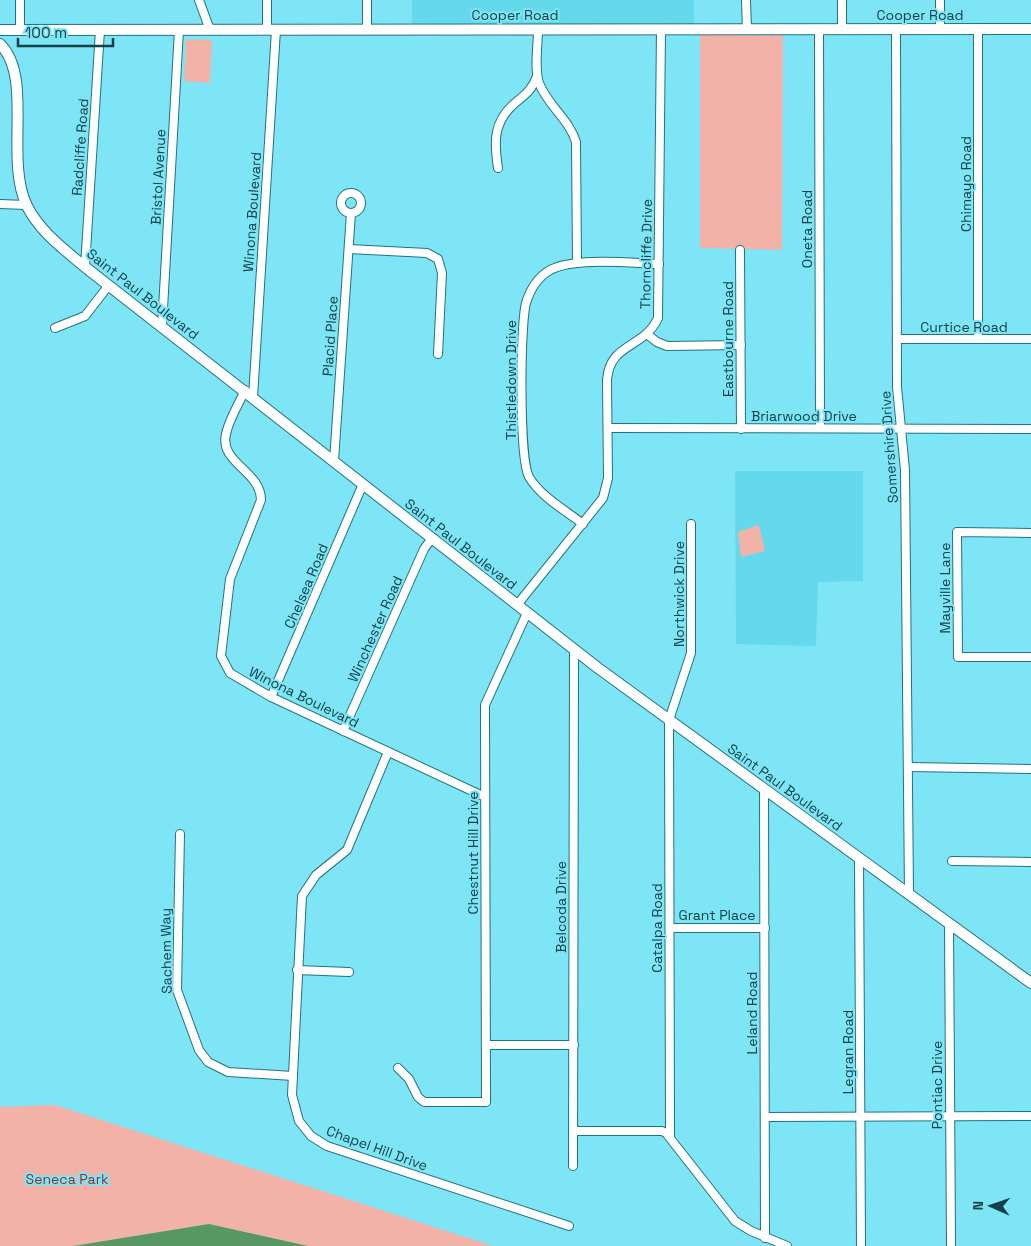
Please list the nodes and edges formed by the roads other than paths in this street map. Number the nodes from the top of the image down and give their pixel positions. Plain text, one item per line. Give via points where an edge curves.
1 (20, 0) edge
2 (199, 0) edge
3 (267, 0) edge
4 (366, 0) edge
5 (746, 0) edge
6 (842, 0) edge
7 (940, 0) edge
8 (367, 29) junction
9 (538, 29) junction
10 (661, 29) junction
11 (747, 29) junction
12 (819, 29) junction
13 (842, 29) junction
14 (896, 29) junction
15 (940, 29) junction
16 (978, 29) junction
17 (1031, 29) edge
18 (0, 30) edge
19 (20, 30) junction
20 (100, 30) junction
21 (179, 30) junction
22 (210, 30) junction
23 (271, 30) junction
24 (0, 44) edge
25 (537, 74) junction
26 (498, 168) dead end
27 (0, 204) edge
28 (26, 205) junction
29 (351, 213) dead end
30 (349, 249) junction
31 (740, 250) dead end
32 (578, 263) junction
33 (659, 264) junction
34 (85, 267) junction
35 (109, 285) junction
36 (162, 326) junction
37 (55, 328) dead end
38 (648, 334) junction
39 (897, 339) junction
40 (978, 339) junction
41 (1031, 339) edge
42 (741, 345) junction
43 (438, 354) dead end
44 (249, 393) junction
45 (608, 428) junction
46 (820, 428) junction
47 (1031, 428) edge
48 (742, 429) junction
49 (901, 429) junction
50 (334, 461) junction
51 (363, 484) junction
52 (583, 524) junction
53 (691, 524) dead end
54 (1031, 533) edge
55 (432, 538) junction
56 (517, 605) junction
57 (527, 613) junction
58 (574, 649) junction
59 (1031, 657) edge
60 (271, 698) junction
61 (669, 720) junction
62 (343, 731) junction
63 (388, 752) junction
64 (908, 767) junction
65 (1031, 769) edge
66 (764, 789) junction
67 (485, 797) junction
68 (180, 834) dead end
69 (859, 858) junction
70 (952, 861) dead end
71 (1031, 862) edge
72 (909, 894) junction
73 (949, 924) junction
74 (670, 928) junction
75 (765, 928) junction
76 (297, 970) junction
77 (349, 972) dead end
78 (1031, 983) edge
79 (486, 1045) junction
80 (574, 1045) junction
81 (398, 1068) dead end
82 (293, 1076) junction
83 (950, 1115) junction
84 (860, 1116) junction
85 (1031, 1116) edge
86 (766, 1117) junction
87 (573, 1131) junction
88 (670, 1136) junction
89 (573, 1166) dead end
90 (569, 1226) dead end
91 (766, 1238) junction
92 (787, 1246) edge
93 (861, 1246) edge
94 (951, 1246) edge

1 - 19 street
2 - 22 street
3 - 23 street, Winona Boulevard
4 - 8 street
5 - 11 street
6 - 13 street
7 - 15 street
8 - 9 main road, Cooper Road
8 - 23 main road, Cooper Road
9 - 10 main road, Cooper Road
9 - 25 street
10 - 11 main road, Cooper Road
10 - 33 street, Thorncliffe Drive
11 - 12 main road, Cooper Road
12 - 13 main road, Cooper Road
12 - 46 street, Oneta Road
13 - 14 main road, Cooper Road
14 - 15 main road, Cooper Road
14 - 39 street, Somershire Drive
15 - 16 main road, Cooper Road
16 - 17 main road, Cooper Road
16 - 40 street, Chimayo Road
18 - 19 main road, Cooper Road
19 - 20 main road, Cooper Road
20 - 21 main road, Cooper Road
20 - 34 street, Radcliffe Road
21 - 22 main road, Cooper Road
21 - 36 street, Bristol Avenue
22 - 23 main road, Cooper Road
23 - 44 street, Winona Boulevard
24 - 28 main road, Saint Paul Boulevard via 15,68 16,168
25 - 26 street via 531,91 506,112 498,124 494,141
25 - 32 street via 546,97 570,126 576,142
27 - 28 street
28 - 34 main road, Saint Paul Boulevard via 40,227
29 - 30 street, Placid Place
30 - 43 street via 427,253 438,259 442,273
30 - 50 street, Placid Place
31 - 42 street, Eastbourne Road
32 - 33 street, Thistledown Drive
32 - 52 street, Thistledown Drive via 557,267 543,275 526,302 523,324 523,445 525,466 534,484
33 - 38 street, Thorncliffe Drive via 658,318
34 - 35 main road, Saint Paul Boulevard
35 - 36 main road, Saint Paul Boulevard
35 - 37 street via 85,316
36 - 44 main road, Saint Paul Boulevard
38 - 42 street via 667,346
38 - 45 street via 622,350 609,369
39 - 40 street, Curtice Road
39 - 49 street, Somershire Drive
40 - 41 street, Curtice Road
42 - 48 street, Eastbourne Road
44 - 50 main road, Saint Paul Boulevard
44 - 60 street, Winona Boulevard via 228,428 225,441 230,455 256,481 261,500 230,579 221,656 230,673
45 - 48 street, Briarwood Drive
45 - 52 street via 606,489 598,506
46 - 48 street, Briarwood Drive
46 - 49 street, Briarwood Drive
47 - 49 street, Briarwood Drive
49 - 64 street, Somershire Drive via 905,470
50 - 51 main road, Saint Paul Boulevard
51 - 55 main road, Saint Paul Boulevard
51 - 60 street, Chelsea Road
52 - 56 street
53 - 61 street, Northwick Drive via 691,653
54 - 59 street, Mayville Lane via 957,532 958,657
55 - 56 main road, Saint Paul Boulevard
55 - 62 street, Winchester Road via 420,558
56 - 57 main road, Saint Paul Boulevard
57 - 58 main road, Saint Paul Boulevard
57 - 67 street, Chestnut Hill Drive via 485,705
58 - 61 main road, Saint Paul Boulevard
58 - 80 street, Belcoda Drive
60 - 62 street, Winona Boulevard
61 - 66 main road, Saint Paul Boulevard
61 - 74 street, Catalpa Road
62 - 63 street, Winona Boulevard
63 - 67 street, Winona Boulevard
63 - 76 street, Chapel Hill Drive via 346,850 304,890 300,904
64 - 65 street
64 - 72 street, Somershire Drive
66 - 69 main road, Saint Paul Boulevard
66 - 75 street, Leland Road
67 - 79 street, Chestnut Hill Drive
68 - 82 street, Sachem Way via 176,990 199,1050 208,1062 228,1072
69 - 72 main road, Saint Paul Boulevard
69 - 84 street, Legran Road
70 - 71 street
72 - 73 main road, Saint Paul Boulevard
73 - 78 main road, Saint Paul Boulevard
73 - 83 street, Pontiac Drive
74 - 75 street, Grant Place
74 - 88 street, Catalpa Road
75 - 86 street, Leland Road
76 - 77 street
76 - 82 street, Chapel Hill Drive
79 - 80 street
79 - 81 street, Chestnut Hill Drive via 486,1102 424,1102 418,1097 410,1079
80 - 87 street, Belcoda Drive
82 - 90 street, Chapel Hill Drive via 295,1112 305,1130 318,1141
83 - 84 street
83 - 85 street
83 - 94 street, Pontiac Drive
84 - 86 street
84 - 93 street, Legran Road
86 - 91 street, Leland Road
87 - 88 street via 662,1131
87 - 89 street, Belcoda Drive
88 - 91 street via 729,1215 742,1227
91 - 92 street

